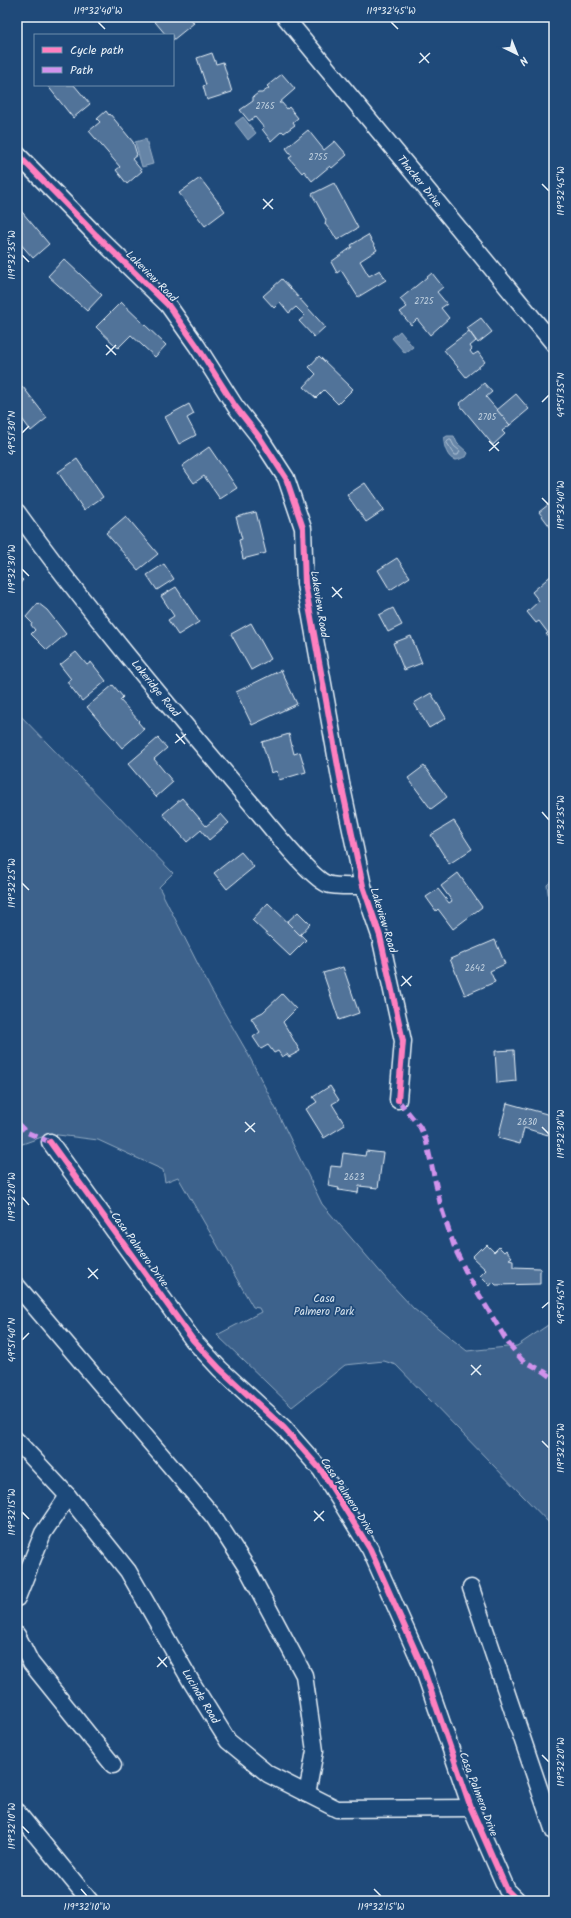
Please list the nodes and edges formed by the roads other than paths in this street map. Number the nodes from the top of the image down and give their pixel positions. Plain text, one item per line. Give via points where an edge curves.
1 (285, 17) edge
2 (17, 154) edge
3 (554, 344) edge
4 (17, 512) edge
5 (363, 886) junction
6 (398, 1100) dead end
7 (50, 1142) dead end
8 (17, 1286) edge
9 (17, 1441) edge
10 (68, 1496) junction
11 (471, 1588) dead end
12 (17, 1598) edge
13 (17, 1635) edge
14 (113, 1765) dead end
15 (307, 1794) junction
16 (471, 1808) junction
17 (17, 1812) edge
18 (22, 1829) edge
19 (554, 1832) edge
20 (90, 1901) edge
21 (518, 1901) edge

1 - 3 street, Thacker Drive
2 - 5 street, Lakeview Road via 168,305 286,478 303,528 305,584
4 - 5 street, Lakeridge Road via 95,614 282,840 327,884
5 - 6 street, Lakeview Road via 380,936 404,1041
7 - 16 street, Casa Palmero Drive via 193,1340 220,1369 284,1428 321,1470 370,1549 395,1602 423,1668
8 - 15 street via 214,1517 247,1568 304,1675 314,1751
9 - 10 street, Lucinde Road
10 - 12 street via 43,1533
10 - 15 street, Lucinde Road via 128,1571 228,1741 268,1774
11 - 19 street
13 - 14 street via 31,1663
15 - 16 street, Lucinde Road via 337,1809
16 - 21 street, Casa Palmero Drive via 507,1890
17 - 18 street
18 - 20 street

